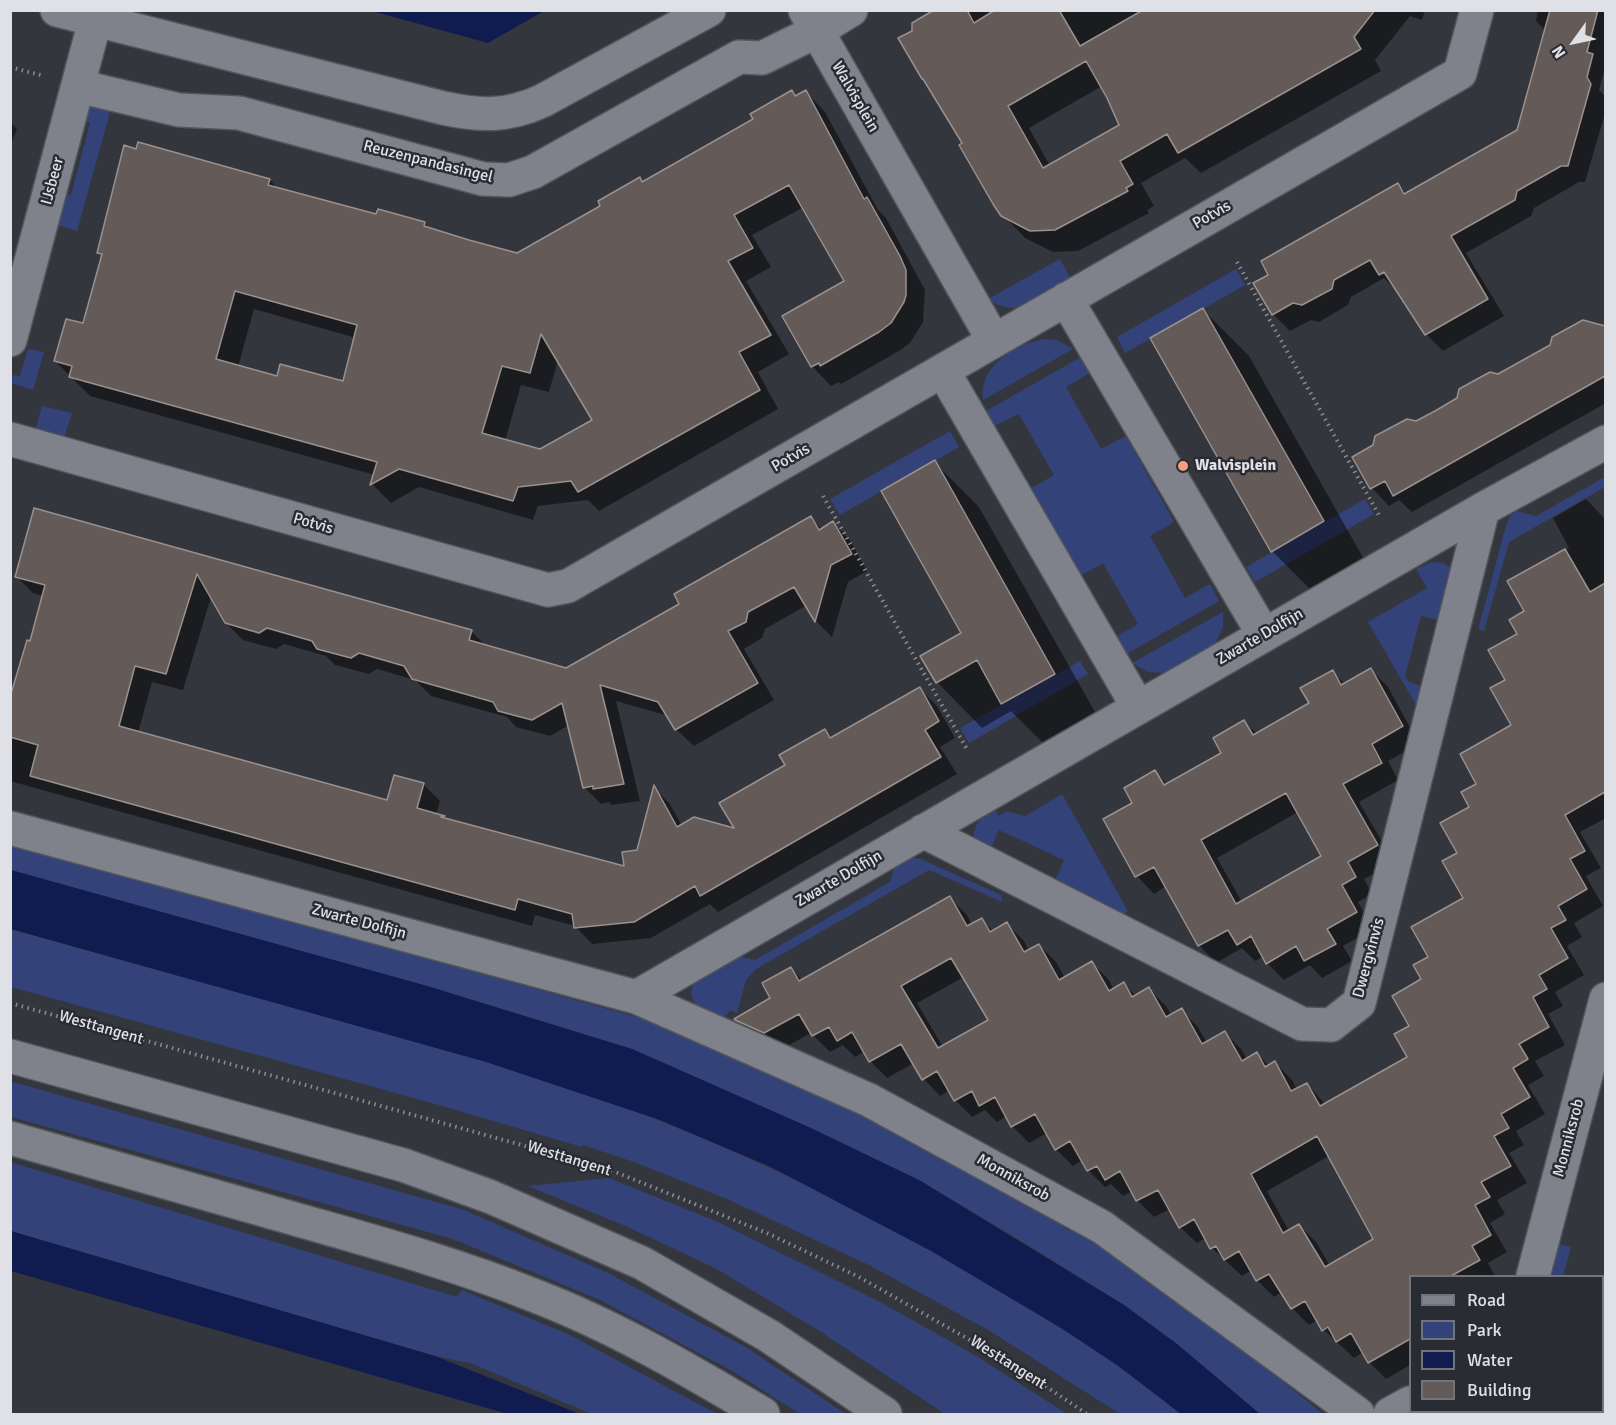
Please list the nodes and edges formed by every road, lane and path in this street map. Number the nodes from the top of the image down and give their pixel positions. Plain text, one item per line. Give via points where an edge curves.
1 (57, 10) edge
2 (710, 10) edge
3 (851, 10) edge
4 (1477, 10) edge
5 (95, 21) junction
6 (811, 21) edge
7 (78, 86) junction
8 (1237, 262) dead end
9 (1066, 299) junction
10 (10, 340) edge
11 (994, 341) junction
12 (943, 371) junction
13 (10, 439) edge
14 (1605, 442) edge
15 (823, 496) dead end
16 (1483, 509) junction
17 (1380, 517) dead end
18 (1264, 635) junction
19 (1138, 707) junction
20 (968, 751) dead end
21 (10, 828) edge
22 (923, 831) junction
23 (636, 996) junction
24 (1605, 999) edge
25 (10, 1003) edge
26 (10, 1056) edge
27 (10, 1138) edge
28 (1533, 1275) edge
29 (1409, 1404) edge
30 (763, 1414) edge
31 (885, 1414) edge
32 (1087, 1414) edge
33 (1358, 1414) edge
34 (1390, 1414) edge

1 - 5 street
2 - 5 street via 542,101 495,114 443,108
3 - 6 street, Reuzenpandasingel
4 - 9 street, Potvis via 1460,73
5 - 7 street, IJsbeer
6 - 7 street, Reuzenpandasingel via 762,58 739,57 533,172 509,180 483,179 239,113 179,110
6 - 11 street, Walvisplein
7 - 10 street, IJsbeer
8 - 17 path
9 - 11 street, Potvis
9 - 18 street
11 - 12 street, Potvis
12 - 13 street, Potvis via 568,586 548,590
12 - 19 street
14 - 16 street, Zwarte Dolfijn
15 - 20 path
16 - 18 street, Zwarte Dolfijn
16 - 22 street, Dwergvinvis via 1359,1003 1332,1025 1302,1024
18 - 19 street, Zwarte Dolfijn
19 - 22 street, Zwarte Dolfijn
21 - 23 street, Zwarte Dolfijn
22 - 23 street, Zwarte Dolfijn
23 - 33 street, Monniksrob via 869,1100 1102,1227
24 - 28 street, Monniksrob
25 - 32 path, Westtangent via 608,1169 769,1234 859,1277 1014,1365
26 - 31 street via 404,1165 491,1197 642,1263 769,1336
27 - 30 street via 416,1254 499,1282 628,1338
29 - 34 street

